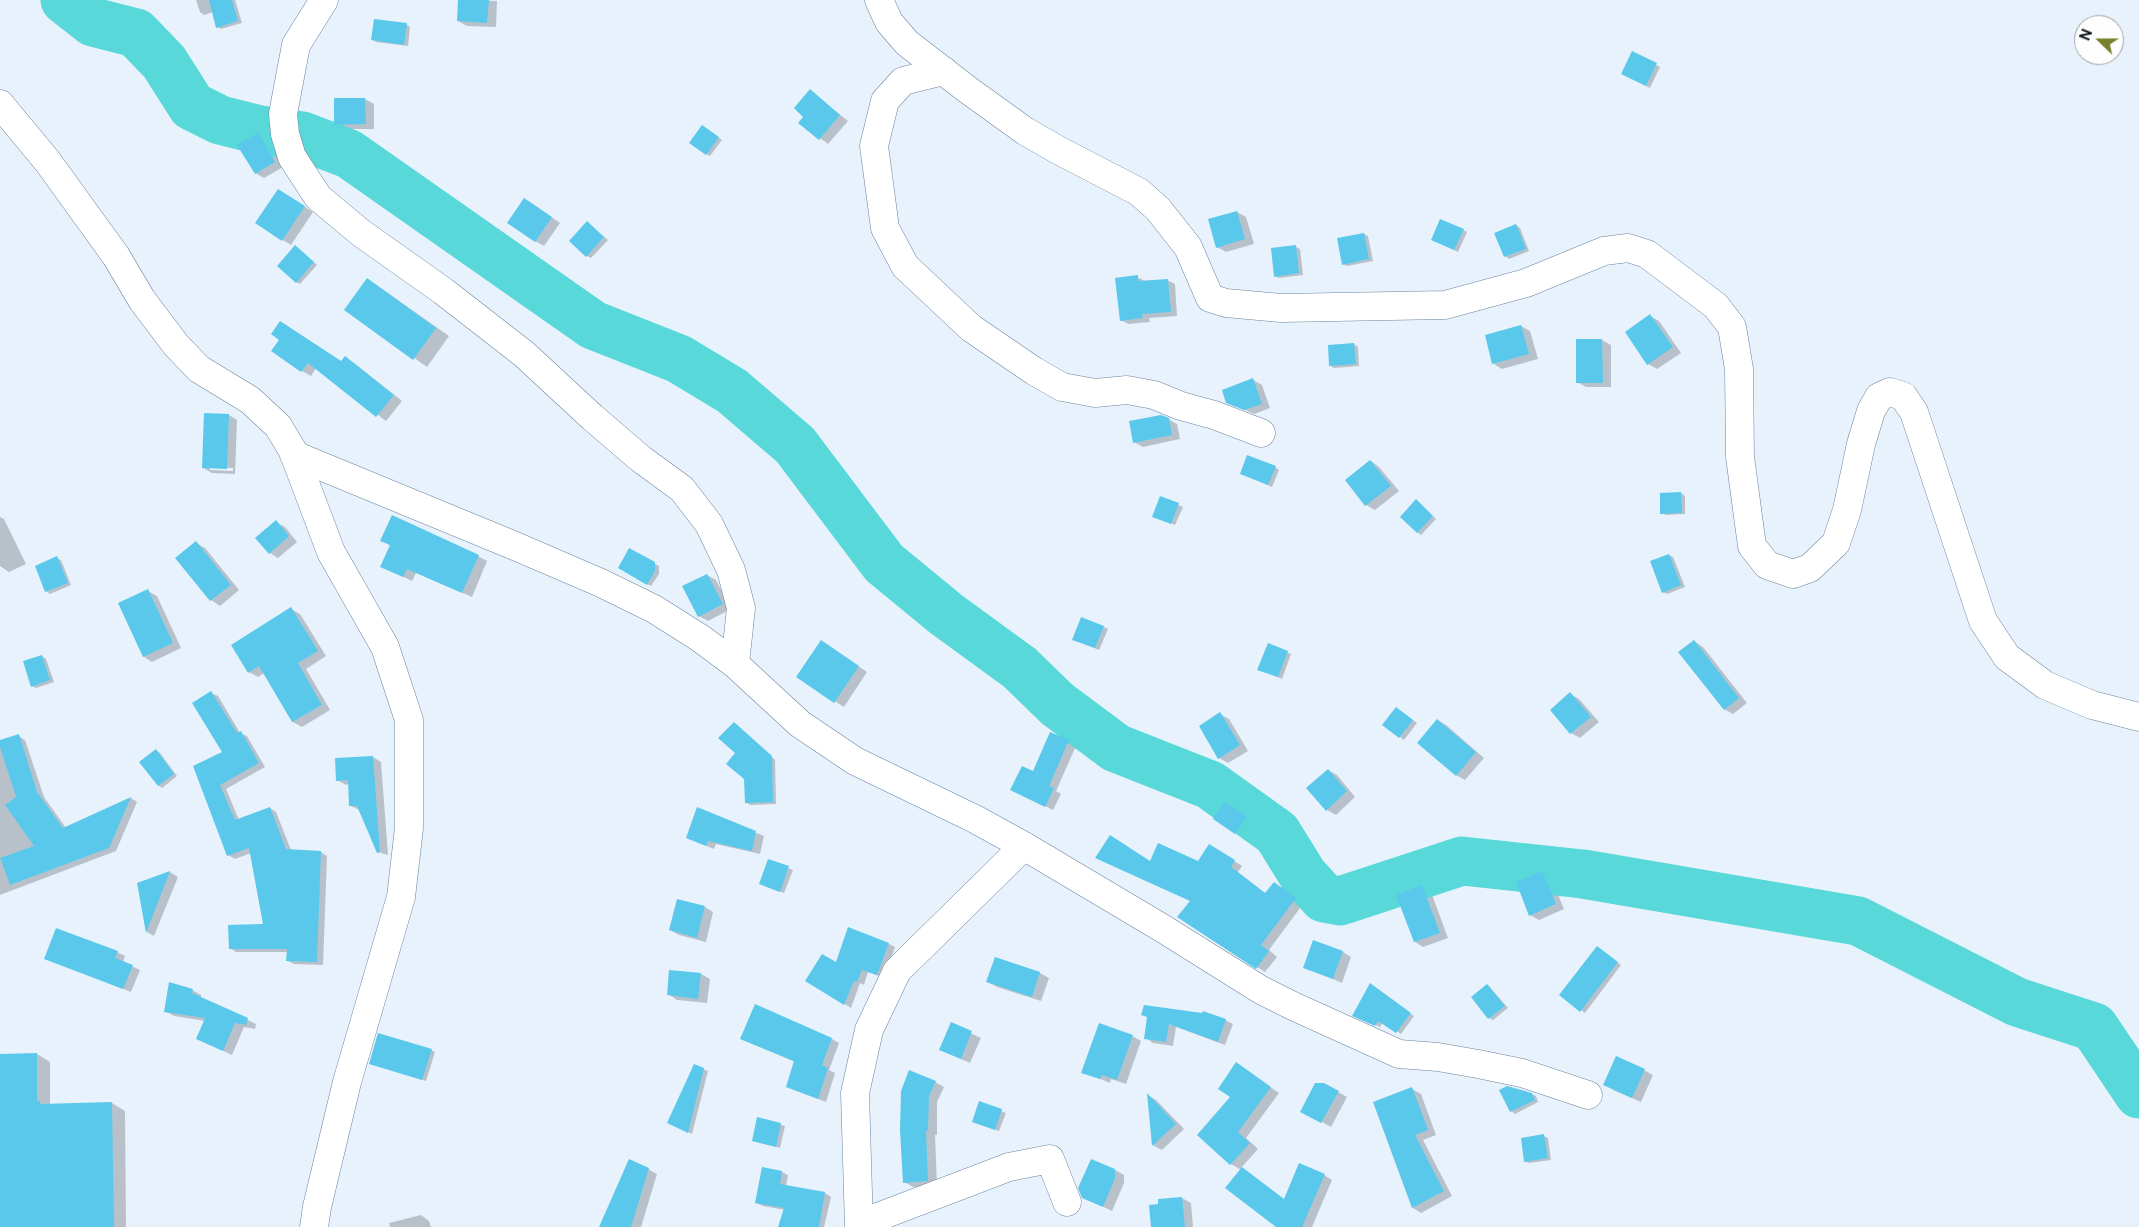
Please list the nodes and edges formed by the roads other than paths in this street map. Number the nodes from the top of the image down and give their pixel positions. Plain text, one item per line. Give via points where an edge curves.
1 (324, 0) edge
2 (879, 0) edge
3 (944, 72) junction
4 (0, 104) edge
5 (1261, 433) dead end
6 (294, 455) junction
7 (735, 664) junction
8 (2139, 716) edge
9 (1024, 846) junction
10 (1588, 1094) dead end
11 (1067, 1202) dead end
12 (865, 1224) edge
13 (314, 1227) edge
14 (904, 1227) edge

1 - 7 street via 296,45 283,114 292,157 318,196 361,233 444,291 524,354 641,459 682,489 710,524 732,570 741,608
2 - 3 street via 889,22 907,43
3 - 5 street via 903,81 886,101 874,146 885,228 905,266 971,328 1062,387 1096,393 1127,390 1154,395
3 - 8 street via 1026,131 1139,192 1158,209 1188,247 1210,298 1226,303 1281,308 1445,305 1526,283 1604,251 1628,248 1646,254 1716,306 1732,327 1739,369 1740,456 1747,516 1752,546 1767,564 1793,574 1810,568 1836,543 1871,411 1879,397 1890,392 1903,396 1914,412 1983,621 2007,656 2045,684 2092,705
4 - 6 street via 48,162 176,345 199,369 250,400 278,426
6 - 7 street via 600,583 654,609
6 - 13 street via 331,552 385,647 409,720 409,828 401,897 347,1082
7 - 9 street via 800,724 855,761
9 - 10 street via 1261,990 1378,1046 1399,1054 1438,1057 1522,1073
9 - 12 street via 896,971 869,1030 855,1093
11 - 12 street via 1050,1159 1009,1167
12 - 14 street

